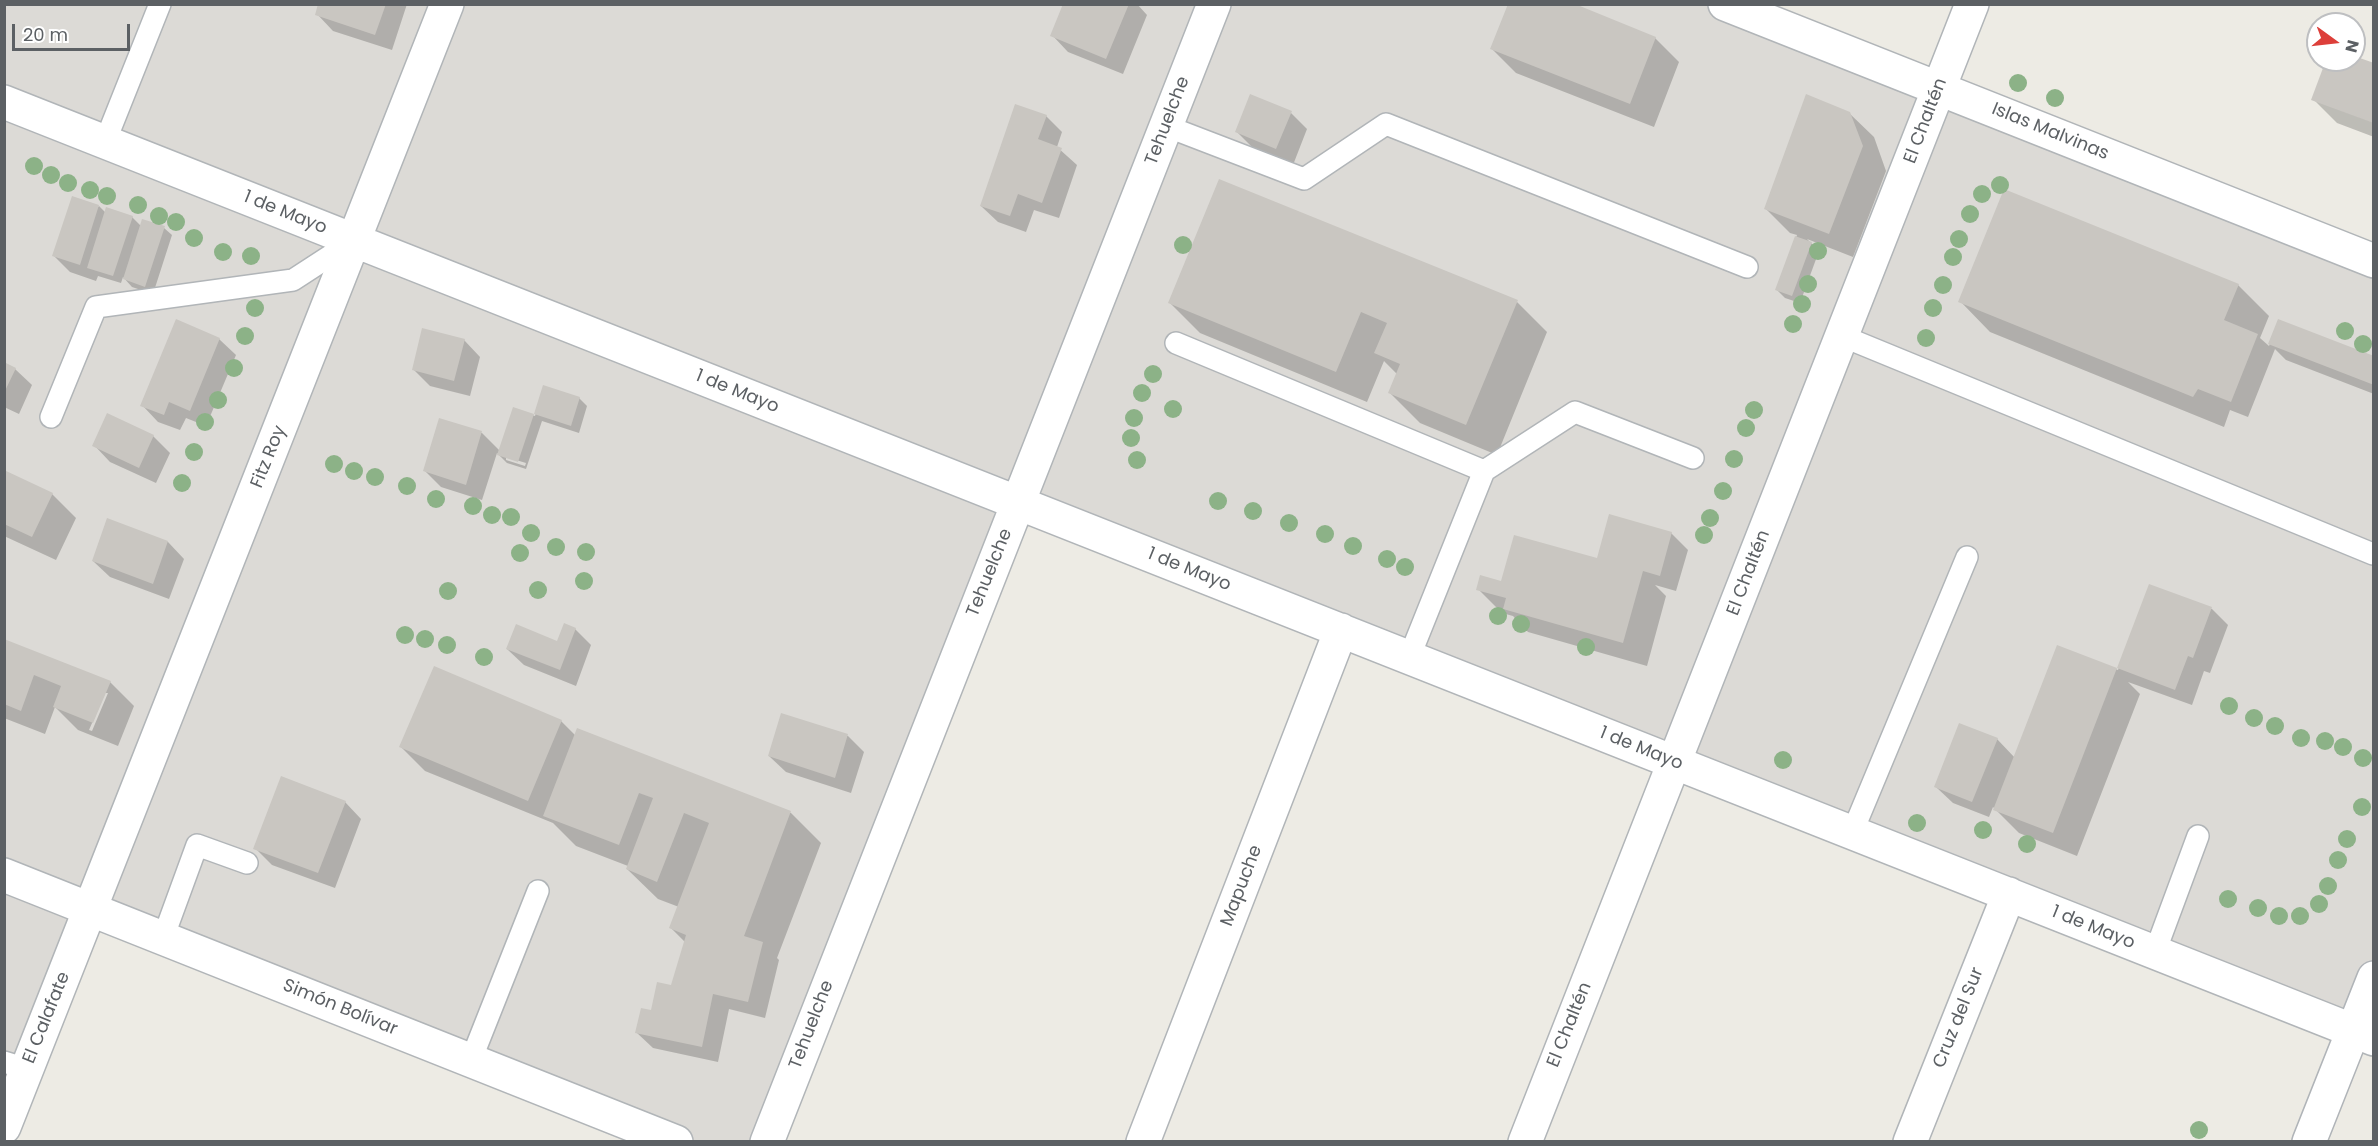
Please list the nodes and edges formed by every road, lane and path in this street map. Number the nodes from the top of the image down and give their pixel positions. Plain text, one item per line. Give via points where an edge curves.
1 (159, 4) edge
2 (447, 4) edge
3 (1214, 4) edge
4 (1725, 4) edge
5 (1972, 4) edge
6 (1939, 88) junction
7 (4, 102) edge
8 (1166, 126) junction
9 (105, 142) junction
10 (354, 240) junction
11 (2373, 261) edge
12 (1747, 267) dead end
13 (1842, 336) junction
14 (1176, 343) dead end
15 (51, 417) dead end
16 (1694, 458) dead end
17 (1484, 471) junction
18 (1018, 503) junction
19 (2373, 554) edge
20 (1967, 557) dead end
21 (1341, 630) junction
22 (1409, 658) junction
23 (1674, 762) junction
24 (1852, 833) junction
25 (2198, 836) dead end
26 (247, 863) dead end
27 (4, 875) edge
28 (538, 891) dead end
29 (2009, 894) junction
30 (90, 909) junction
31 (163, 938) junction
32 (2155, 952) junction
33 (2373, 978) edge
34 (2363, 1035) edge
35 (471, 1060) junction
36 (16, 1065) edge
37 (4, 1126) edge
38 (676, 1142) edge
39 (766, 1142) edge
40 (1143, 1142) edge
41 (1525, 1142) edge
42 (1910, 1142) edge
43 (2309, 1142) edge

1 - 9 lane
2 - 10 street, Fitz Roy
3 - 8 street, Tehuelche
4 - 6 street, Islas Malvinas
5 - 6 street, El Chaltén
6 - 11 street, Islas Malvinas
6 - 13 street, El Chaltén
7 - 9 street, 1 de Mayo
8 - 12 lane via 1304,179 1386,124
8 - 18 street, Tehuelche
9 - 10 street, 1 de Mayo
10 - 15 lane via 293,280 96,307
10 - 18 street, 1 de Mayo
10 - 30 street, Fitz Roy
13 - 19 lane
13 - 23 street, El Chaltén
14 - 17 lane
16 - 17 lane via 1575,412
17 - 22 lane
18 - 21 street, 1 de Mayo
18 - 39 street, Tehuelche
20 - 24 lane
21 - 22 street, 1 de Mayo
21 - 40 street, Mapuche
22 - 23 street, 1 de Mayo
23 - 24 street, 1 de Mayo
23 - 41 street, El Chaltén
24 - 29 street, 1 de Mayo
25 - 32 lane
26 - 31 lane via 197,845
27 - 30 street, Simón Bolívar
28 - 35 lane
29 - 32 street, 1 de Mayo
29 - 42 street, Cruz del Sur
30 - 31 street, Simón Bolívar
30 - 36 street, El Calafate
31 - 35 street, Simón Bolívar
32 - 34 street, 1 de Mayo
33 - 34 street
34 - 43 street
35 - 38 street, Simón Bolívar
36 - 37 street, El Calafate

